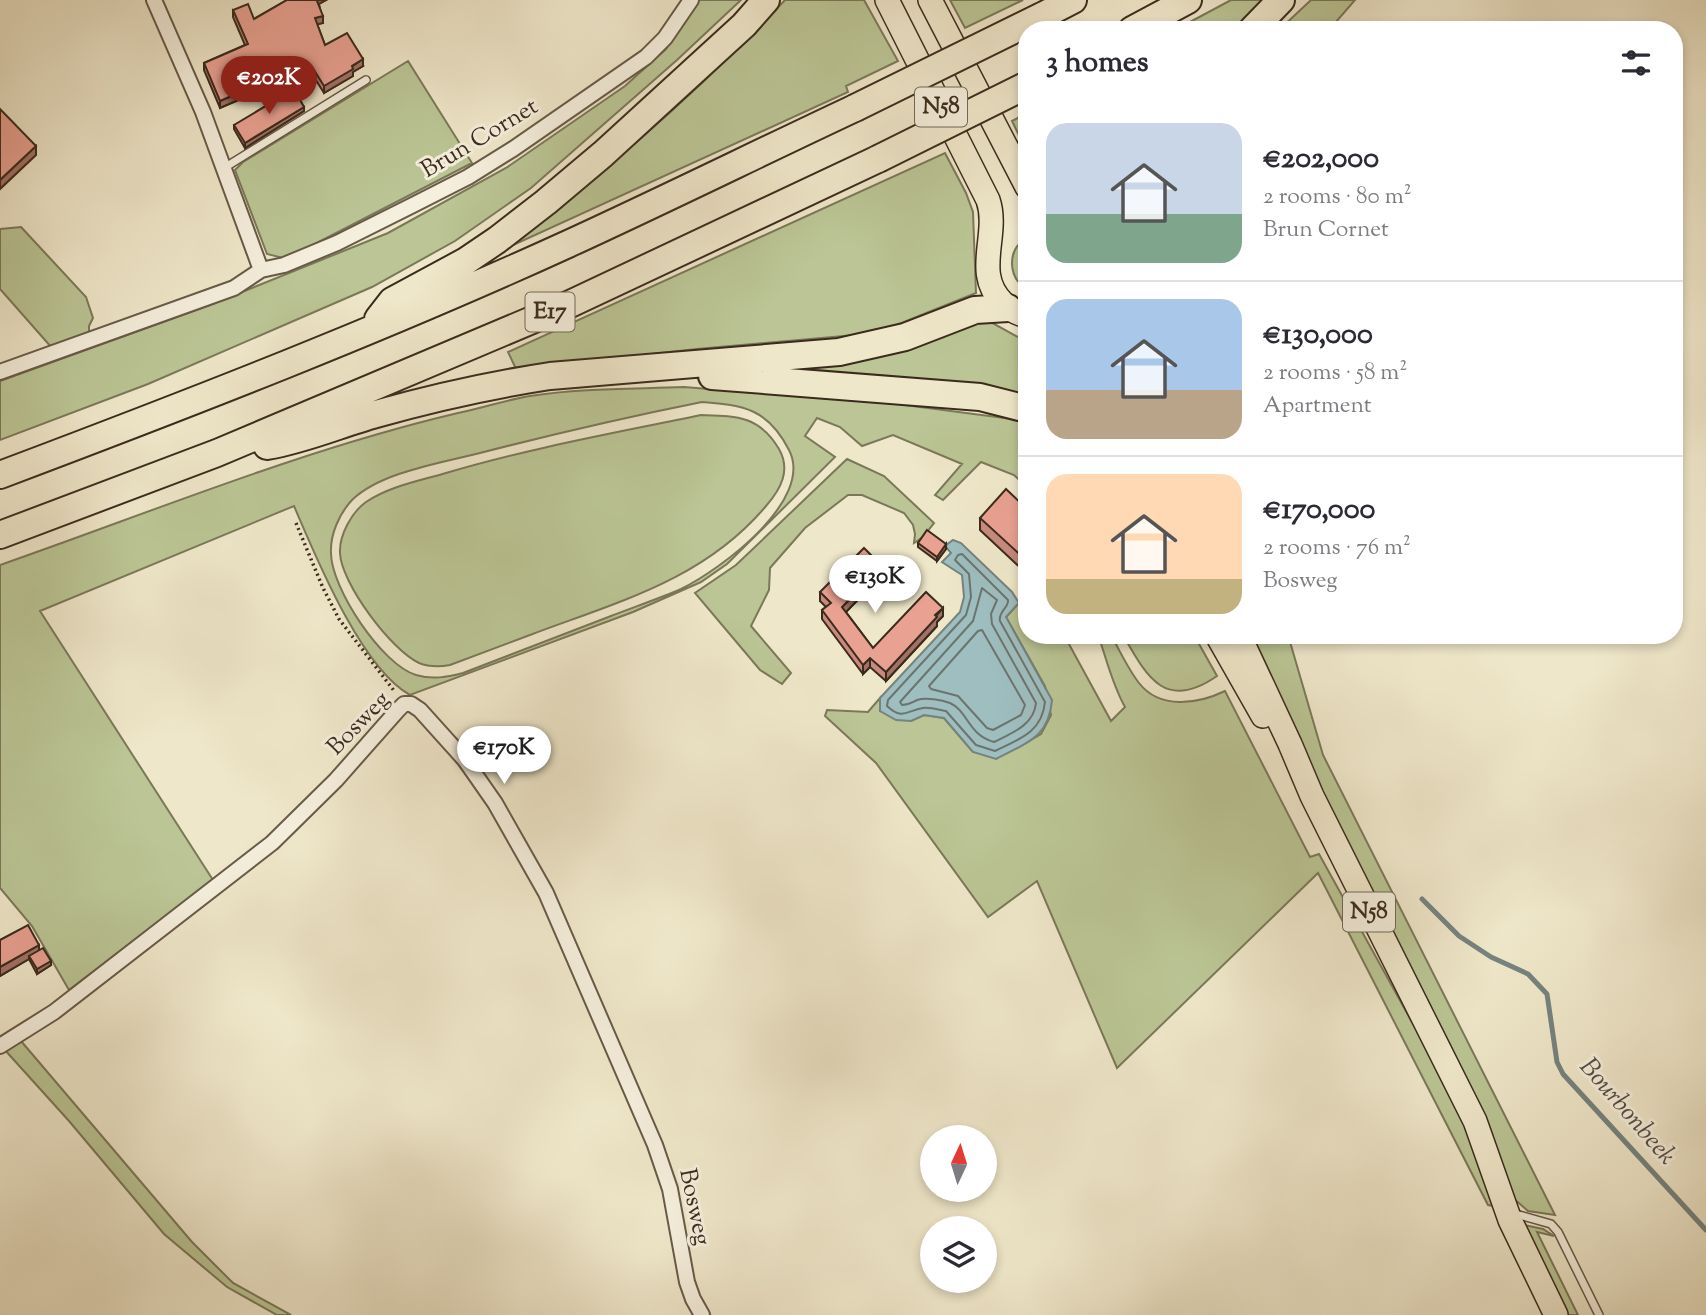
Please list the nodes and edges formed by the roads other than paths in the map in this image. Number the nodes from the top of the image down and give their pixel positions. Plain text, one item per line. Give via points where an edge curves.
1 (154, 0) edge
2 (691, 0) edge
3 (766, 0) edge
4 (887, 0) edge
5 (930, 0) edge
6 (1073, 0) edge
7 (1188, 0) edge
8 (1281, 0) edge
9 (1032, 21) edge
10 (1149, 21) edge
11 (1261, 21) edge
12 (1018, 28) edge
13 (366, 80) dead end
14 (1018, 89) edge
15 (224, 169) junction
16 (1018, 170) edge
17 (261, 270) junction
18 (1018, 312) edge
19 (368, 331) junction
20 (637, 370) junction
21 (0, 372) edge
22 (1018, 407) edge
23 (217, 453) junction
24 (0, 475) edge
25 (0, 535) edge
26 (1222, 644) edge
27 (1243, 644) edge
28 (1312, 796) junction
29 (0, 1045) edge
30 (1510, 1220) junction
31 (702, 1315) edge
32 (1556, 1315) edge
33 (1599, 1315) edge

1 - 15 street
2 - 17 street, Brun Cornet via 646,57 513,149 337,243
3 - 19 highway via 546,202 466,261 392,302
4 - 18 main road, N58 via 988,200 993,224 988,274 995,293
5 - 16 main road, N58
6 - 9 highway, E17, bridge
7 - 10 highway
8 - 11 highway
12 - 19 highway, E17, bridge via 568,244
13 - 15 lane
14 - 23 highway, E17, bridge via 570,304
15 - 17 street
17 - 21 street, Brun Cornet via 234,288
18 - 20 highway via 975,310 862,348
19 - 24 highway, E17
20 - 22 highway via 980,397
20 - 23 highway via 490,386 393,409 286,443
23 - 25 highway, E17
26 - 28 main road, N58
27 - 28 main road, N58
28 - 30 main road, N58 via 1475,1121
29 - 31 street, Bosweg via 54,1012 272,843 404,704 411,704 465,760 547,893 655,1145 670,1189 687,1282
30 - 32 main road, N58
30 - 33 lane via 1519,1215 1551,1224 1558,1231

